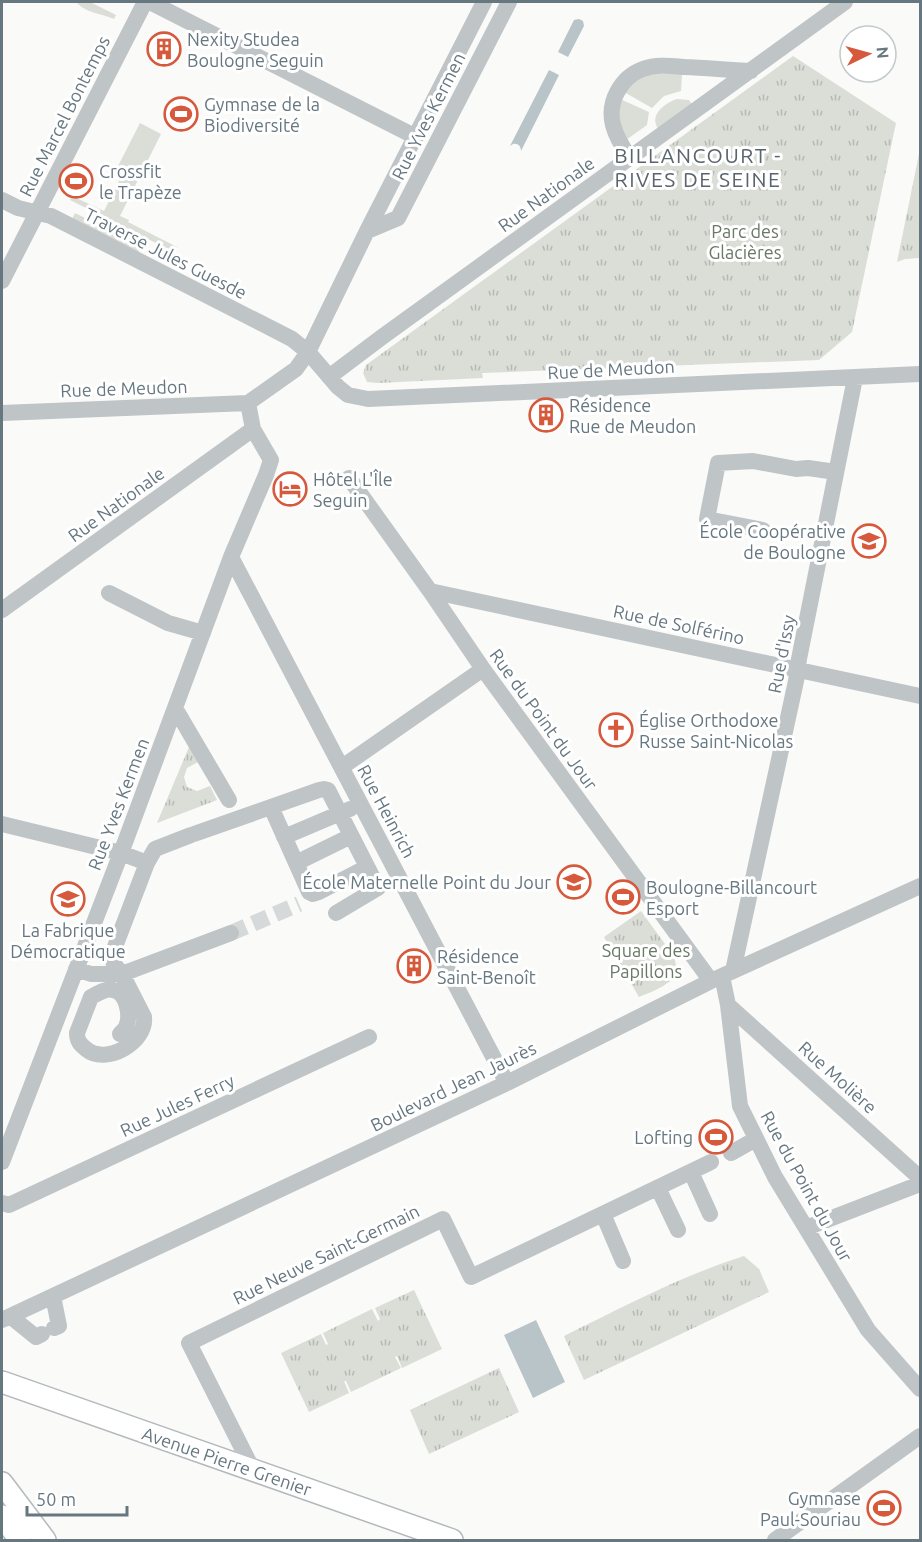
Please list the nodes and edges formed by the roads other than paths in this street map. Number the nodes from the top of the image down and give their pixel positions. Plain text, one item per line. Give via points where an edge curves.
1 (145, 2) edge
2 (150, 2) edge
3 (484, 2) edge
4 (509, 2) edge
5 (845, 2) edge
6 (751, 71) junction
7 (416, 137) junction
8 (630, 158) junction
9 (2, 200) edge
10 (37, 212) junction
11 (367, 231) junction
12 (2, 281) edge
13 (308, 352) junction
14 (921, 374) edge
15 (329, 377) junction
16 (855, 378) junction
17 (368, 399) joint
18 (249, 403) junction
19 (2, 413) edge
20 (253, 429) junction
21 (836, 472) junction
22 (349, 478) dead end
23 (763, 530) dead end
24 (231, 557) junction
25 (430, 591) junction
26 (109, 593) dead end
27 (2, 610) edge
28 (203, 633) junction
29 (483, 669) junction
30 (798, 670) junction
31 (921, 696) edge
32 (175, 708) junction
33 (342, 767) junction
34 (229, 800) dead end
35 (362, 804) junction
36 (271, 807) junction
37 (340, 813) junction
38 (2, 824) edge
39 (351, 836) junction
40 (284, 837) junction
41 (121, 853) junction
42 (147, 863) junction
43 (296, 863) junction
44 (367, 867) junction
45 (921, 886) edge
46 (313, 894) junction
47 (299, 904) tunnel mouth
48 (336, 913) dead end
49 (231, 933) tunnel mouth
50 (76, 969) junction
51 (122, 974) junction
52 (722, 976) junction
53 (729, 1005) junction
54 (120, 1034) dead end
55 (369, 1037) dead end
56 (507, 1083) junction
57 (756, 1139) junction
58 (731, 1153) dead end
59 (2, 1162) edge
60 (711, 1162) dead end
61 (691, 1172) junction
62 (921, 1178) edge
63 (921, 1184) edge
64 (658, 1188) junction
65 (2, 1203) edge
66 (603, 1214) junction
67 (710, 1214) dead end
68 (806, 1228) junction
69 (678, 1230) dead end
70 (623, 1261) dead end
71 (53, 1296) junction
72 (6, 1318) edge
73 (2, 1382) edge
74 (921, 1389) edge
75 (921, 1436) edge
76 (254, 1472) junction
77 (2, 1482) edge
78 (2, 1516) edge
79 (20, 1540) edge
80 (45, 1540) edge
81 (452, 1540) edge
82 (775, 1540) edge

1 - 10 street, Rue Marcel Bontemps
2 - 7 street
3 - 7 street, Rue Yves Kermen
4 - 11 street, Rue Yves Kermen via 398,218
5 - 6 street, Rue Nationale
6 - 8 street, Rue Nationale
6 - 8 street via 663,66 644,68 629,77 618,88 612,104 612,123
7 - 11 street, Rue Yves Kermen
8 - 15 street, Rue Nationale
9 - 10 street, Traverse Jules Guesde
10 - 12 street, Rue Marcel Bontemps
10 - 13 street, Traverse Jules Guesde via 289,337
11 - 13 street, Rue Yves Kermen
13 - 15 street, Traverse Jules Guesde
13 - 18 street, Rue Yves Kermen via 296,369
14 - 16 street, Rue de Meudon
15 - 17 street, Traverse Jules Guesde via 348,396
16 - 17 street, Rue de Meudon
16 - 21 street, Rue d'Issy
18 - 19 street, Rue de Meudon
18 - 20 street
20 - 24 street, Rue Yves Kermen via 271,460
20 - 27 street, Rue Nationale
21 - 23 street via 753,461 718,463 707,519
21 - 30 street, Rue d'Issy
22 - 25 street, Rue du Point du Jour
24 - 28 street, Rue Yves Kermen
24 - 33 street, Rue Heinrich
25 - 29 street, Rue du Point du Jour
25 - 30 street, Rue de Solférino
26 - 28 street via 168,623
28 - 32 street, Rue Yves Kermen
29 - 33 street
29 - 52 street, Rue du Point du Jour
30 - 31 street, Rue de Solférino
30 - 52 street, Rue d'Issy
32 - 34 street
32 - 41 street, Rue Yves Kermen
33 - 35 street, Rue Heinrich
35 - 37 street
35 - 56 street, Rue Heinrich
36 - 37 street via 324,789
36 - 40 street
36 - 42 street via 155,849
37 - 39 street
37 - 40 street
38 - 41 street
39 - 43 street
39 - 44 street
40 - 43 street
41 - 42 street
41 - 50 street, Rue Yves Kermen
42 - 51 street via 113,952 112,959
43 - 46 street
44 - 46 street
44 - 48 street via 378,888
45 - 52 street, Boulevard Jean Jaurès
46 - 47 street
49 - 51 street
50 - 51 street via 91,974
50 - 59 street, Rue Yves Kermen
51 - 54 street via 144,1017 137,1040 102,1056 89,1052 77,1039 91,997 109,990 118,991 127,1005 126,1028
52 - 53 street, Rue du Point du Jour
52 - 56 street, Boulevard Jean Jaurès
53 - 57 street, Rue du Point du Jour via 740,1106
53 - 62 street, Rue Molière
55 - 65 street, Rue Jules Ferry via 9,1205
56 - 71 street, Boulevard Jean Jaurès
57 - 58 street
57 - 68 street, Rue du Point du Jour
60 - 61 street, Rue Neuve Saint-Germain
61 - 64 street, Rue Neuve Saint-Germain
61 - 67 street
63 - 68 street
64 - 66 street, Rue Neuve Saint-Germain
64 - 69 street
66 - 70 street
66 - 76 street, Rue Neuve Saint-Germain via 471,1277 443,1219 189,1343
68 - 74 street, Rue du Point du Jour via 868,1330
71 - 72 street, Boulevard Jean Jaurès
71 - 72 street via 59,1326 36,1337
73 - 76 main road, Avenue Pierre Grenier
75 - 82 street
76 - 81 main road, Avenue Pierre Grenier
77 - 80 main road
78 - 79 main road

